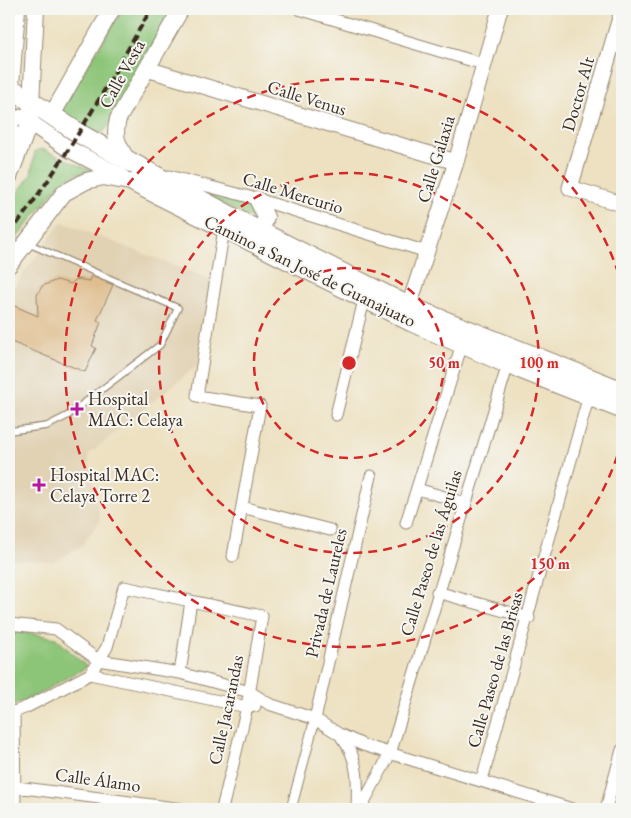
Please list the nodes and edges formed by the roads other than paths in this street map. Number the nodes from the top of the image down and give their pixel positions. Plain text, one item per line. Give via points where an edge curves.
1 (17, 9) edge
2 (36, 9) edge
3 (112, 9) edge
4 (181, 9) edge
5 (299, 9) edge
6 (500, 9) edge
7 (622, 10) edge
8 (483, 64) junction
9 (147, 69) junction
10 (10, 88) edge
11 (32, 101) junction
12 (9, 110) edge
13 (52, 115) junction
14 (30, 122) junction
15 (127, 160) junction
16 (456, 162) junction
17 (12, 172) edge
18 (141, 177) junction
19 (257, 199) junction
20 (622, 204) edge
21 (224, 229) junction
22 (253, 236) junction
23 (27, 242) junction
24 (427, 252) junction
25 (9, 265) edge
26 (364, 300) junction
27 (407, 312) junction
28 (462, 344) junction
29 (508, 364) junction
30 (622, 391) edge
31 (589, 395) junction
32 (622, 395) edge
33 (622, 408) edge
34 (336, 415) dead end
35 (9, 431) edge
36 (371, 476) dead end
37 (417, 489) junction
38 (465, 503) junction
39 (242, 507) junction
40 (406, 523) dead end
41 (330, 530) dead end
42 (233, 556) dead end
43 (437, 592) junction
44 (192, 601) junction
45 (529, 618) junction
46 (9, 624) edge
47 (98, 660) junction
48 (180, 673) junction
49 (90, 674) junction
50 (250, 692) junction
51 (269, 704) junction
52 (247, 706) junction
53 (12, 711) edge
54 (315, 719) junction
55 (339, 734) junction
56 (622, 750) edge
57 (390, 754) junction
58 (482, 780) junction
59 (12, 786) edge
60 (15, 809) edge
61 (182, 809) edge
62 (222, 809) edge
63 (291, 809) edge
64 (359, 809) edge
65 (572, 809) edge
66 (606, 809) edge

1 - 10 main road
2 - 11 main road
3 - 13 main road
4 - 9 main road, Calle Vesta
5 - 8 street
6 - 8 street, Calle Galaxia
7 - 20 street, Doctor Alt via 570,188
8 - 16 street, Calle Galaxia
9 - 15 main road, Calle Vesta via 114,132
9 - 16 street, Calle Venus
10 - 11 main road, Camino a San José de Guanajuato
10 - 12 main road
11 - 13 main road, Camino a San José de Guanajuato
11 - 14 main road
12 - 14 main road, Camino a San José de Guanajuato
12 - 17 main road
13 - 15 main road, Camino a San José de Guanajuato
14 - 17 main road
14 - 18 main road, Camino a San José de Guanajuato via 69,149
15 - 18 main road, Camino a San José de Guanajuato
16 - 24 street, Calle Galaxia
18 - 19 street, Calle Mercurio
18 - 21 main road, Camino a San José de Guanajuato
18 - 22 main road, Camino a San José de Guanajuato
18 - 23 main road via 103,177 86,181 64,193
19 - 22 main road via 266,217
19 - 24 street, Calle Mercurio
21 - 22 main road, Camino a San José de Guanajuato
21 - 39 street via 196,396 260,406
22 - 26 main road, Camino a San José de Guanajuato
22 - 27 main road, Camino a San José de Guanajuato
23 - 25 main road
23 - 35 lane via 178,308 160,345 67,416 47,426
24 - 27 street, Calle Galaxia
26 - 27 main road, Camino a San José de Guanajuato
26 - 34 street
27 - 28 main road, Camino a San José de Guanajuato
27 - 30 main road, Camino a San José de Guanajuato
28 - 29 main road, Camino a San José de Guanajuato
28 - 37 street
29 - 31 main road, Camino a San José de Guanajuato
29 - 38 street, Calle Paseo de las Águilas
31 - 32 main road via 597,387
31 - 33 main road, Camino a San José de Guanajuato
31 - 45 street, Calle Paseo de las Brisas
36 - 54 street, Privada de Laureles
37 - 38 street
37 - 40 street
38 - 43 street, Calle Paseo de las Águilas
39 - 41 street
39 - 42 street
43 - 45 street
43 - 57 street, Calle Paseo de las Águilas
44 - 47 street via 124,587 107,648
44 - 48 street
44 - 50 street, Calle Jacarandas via 262,616
45 - 58 street, Calle Paseo de las Brisas
46 - 47 street via 56,629
47 - 48 street
47 - 49 street
48 - 50 street
49 - 52 street
49 - 53 street
50 - 51 street
50 - 52 street, Calle Jacarandas
51 - 52 street
51 - 54 street
52 - 62 street, Calle Jacarandas
53 - 59 street
54 - 55 street
54 - 63 street
55 - 57 street
55 - 64 street via 354,757
56 - 66 street
57 - 58 street
57 - 64 street, Calle Paseo de las Águilas
58 - 65 street
59 - 60 street
59 - 61 street, Calle Álamo

